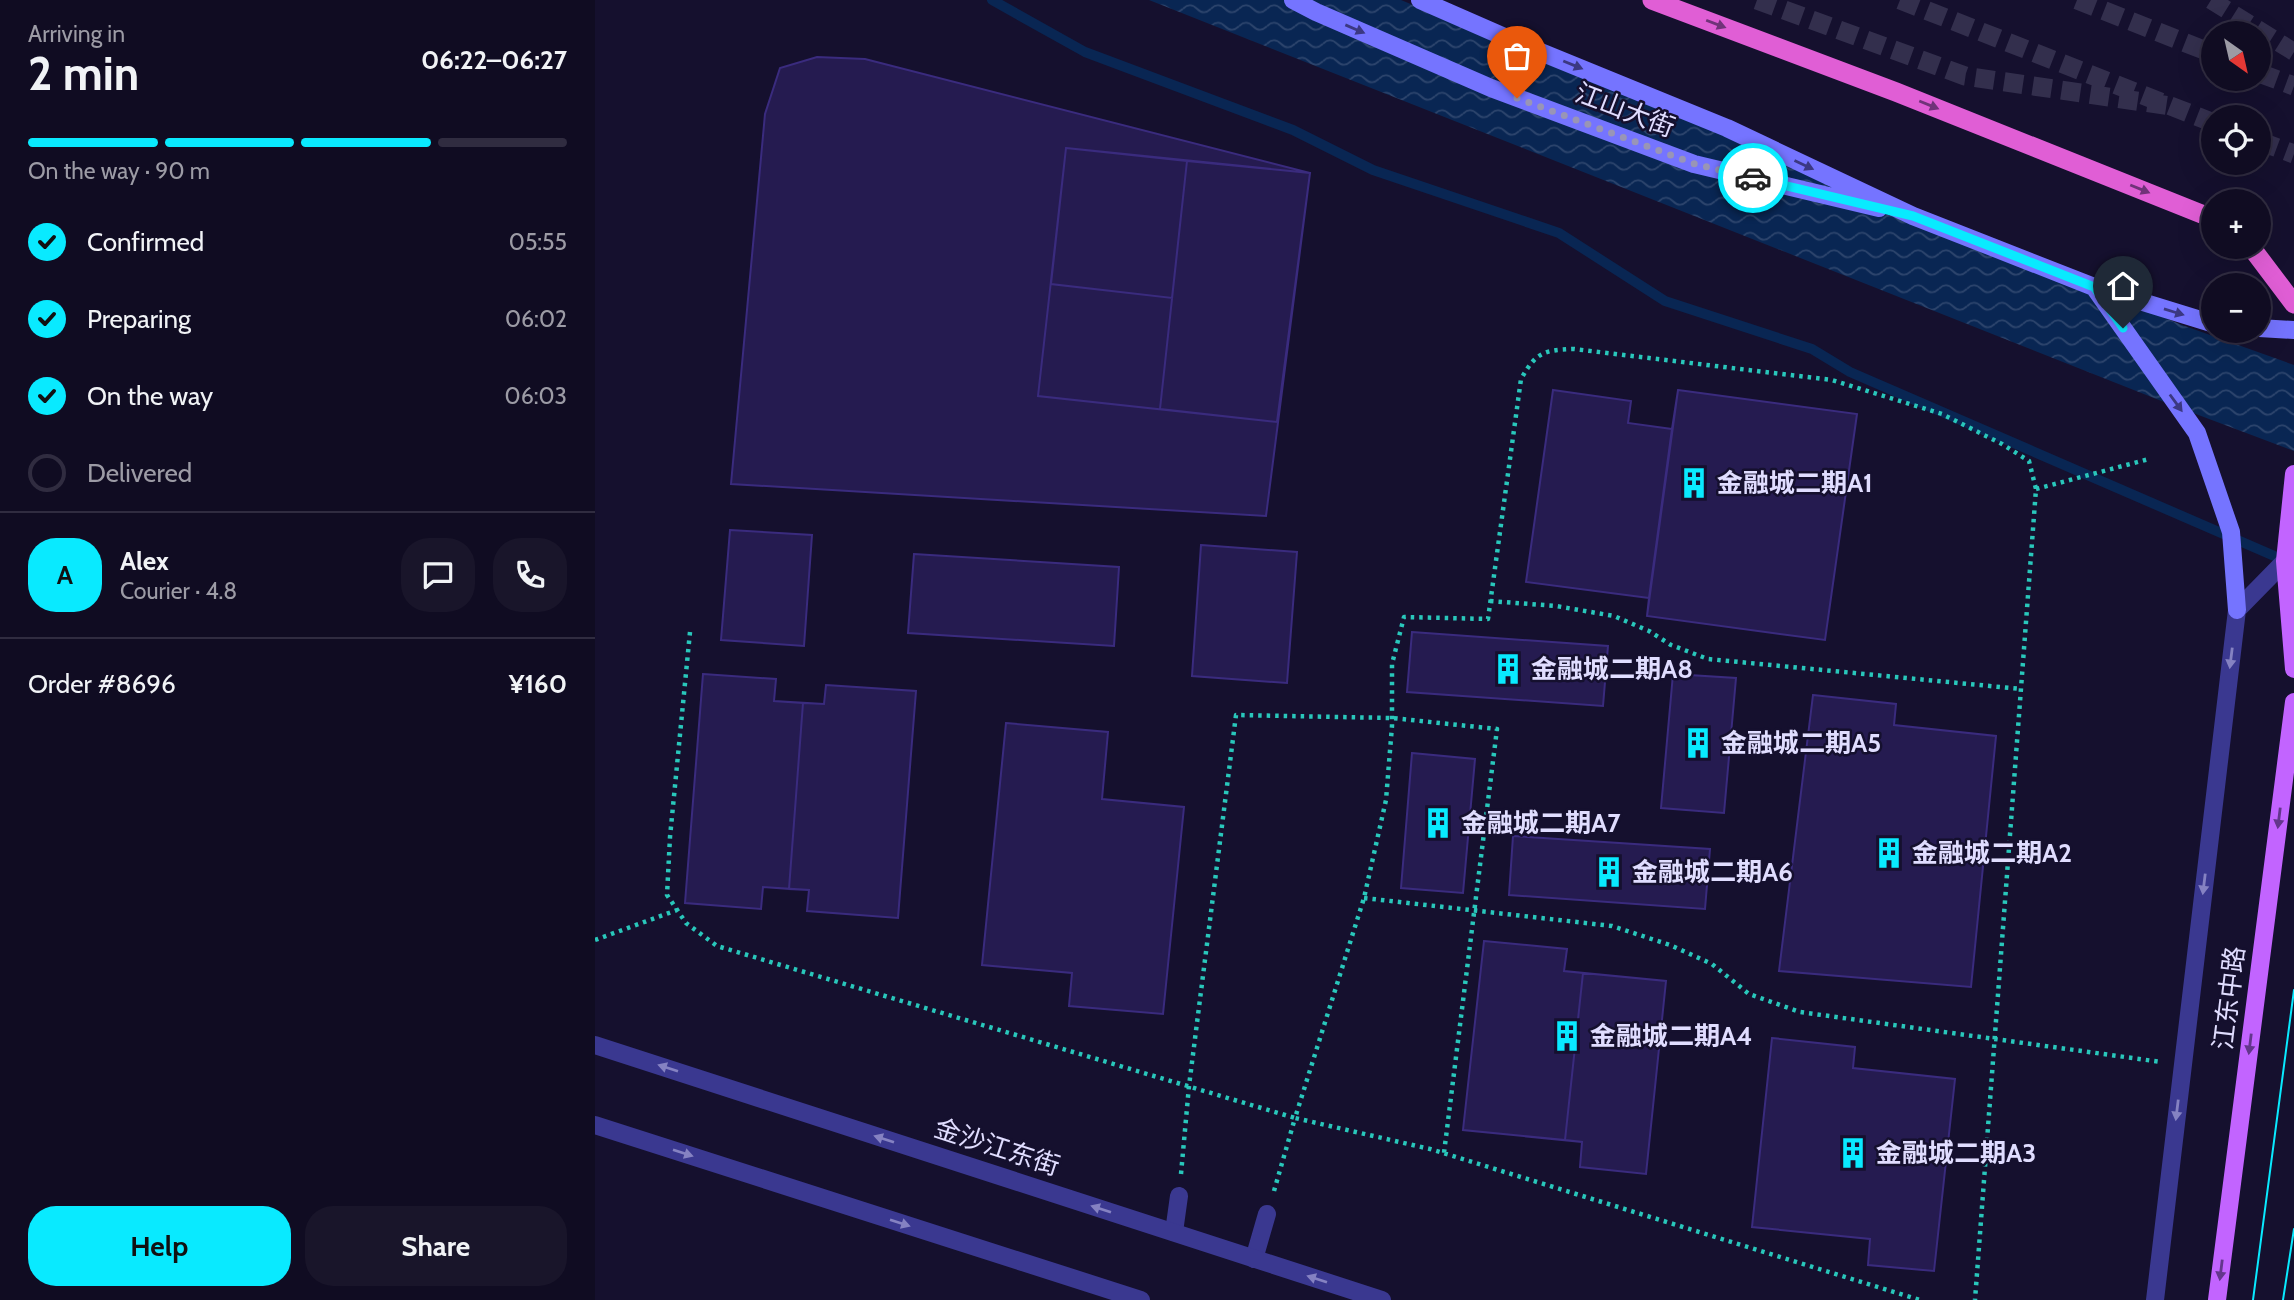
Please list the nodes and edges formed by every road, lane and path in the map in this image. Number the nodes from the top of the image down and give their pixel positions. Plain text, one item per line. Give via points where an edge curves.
1 (1293, 0) edge
2 (1420, 0) edge
3 (1652, 0) edge
4 (2201, 214) edge
5 (1913, 216) junction
6 (2260, 259) edge
7 (2094, 287) junction
8 (2294, 304) edge
9 (2201, 320) edge
10 (2271, 329) edge
11 (2294, 330) edge
12 (2150, 459) dead end
13 (2294, 474) edge
14 (2036, 489) junction
15 (2285, 561) junction
16 (1490, 601) junction
17 (2237, 610) junction
18 (689, 632) dead end
19 (2294, 669) edge
20 (2021, 689) junction
21 (2294, 702) edge
22 (1392, 718) junction
23 (1364, 898) junction
24 (677, 910) junction
25 (1475, 910) junction
26 (595, 940) edge
27 (1994, 1038) junction
28 (595, 1045) edge
29 (2183, 1066) junction
30 (1189, 1086) junction
31 (1296, 1118) junction
32 (595, 1125) edge
33 (1444, 1153) junction
34 (1179, 1196) joint
35 (1267, 1214) joint
36 (1174, 1232) junction
37 (1254, 1259) junction
38 (1141, 1300) edge
39 (1382, 1300) edge
40 (1920, 1300) edge
41 (1975, 1300) edge
42 (2155, 1300) edge
43 (2217, 1300) edge

1 -> 5 main road, 江山大街 via 1491,88 1695,164
2 -> 5 main road, 江山大街 via 1727,128
3 -> 4 highway
5 - 7 main road, 江山大街
6 - 8 highway
7 -> 9 main road, 江山大街
7 -> 17 main road via 2197,433 2231,532
10 - 11 main road
12 - 14 path
13 - 15 main road
14 - 16 path via 2029,461 2002,444 1942,414 1832,380 1574,349 1547,350 1531,362 1521,379
14 - 20 path
15 - 17 street
15 - 19 main road
16 - 20 path via 1613,616 1708,659
16 - 22 path via 1488,619 1404,617 1392,664
17 -> 29 street
18 - 24 path via 667,895
20 - 27 path
21 -> 43 main road, 江东中路
22 - 23 path via 1386,800
22 - 25 path via 1497,729
22 - 30 path via 1236,715
23 - 25 path
23 - 31 path
24 - 26 path
24 - 30 path via 686,923 717,946
25 - 27 path via 1612,926 1712,964 1749,994 1800,1012
25 - 33 path
27 - 29 path
27 - 41 path
36 -> 28 street, 金沙江东街
29 -> 42 street
30 - 31 path
30 - 34 path
31 - 33 path
31 - 35 path
32 -> 38 street
33 - 40 path
34 - 36 street
35 - 37 street
36 - 37 street, 金沙江东街
39 -> 37 street, 金沙江东街

